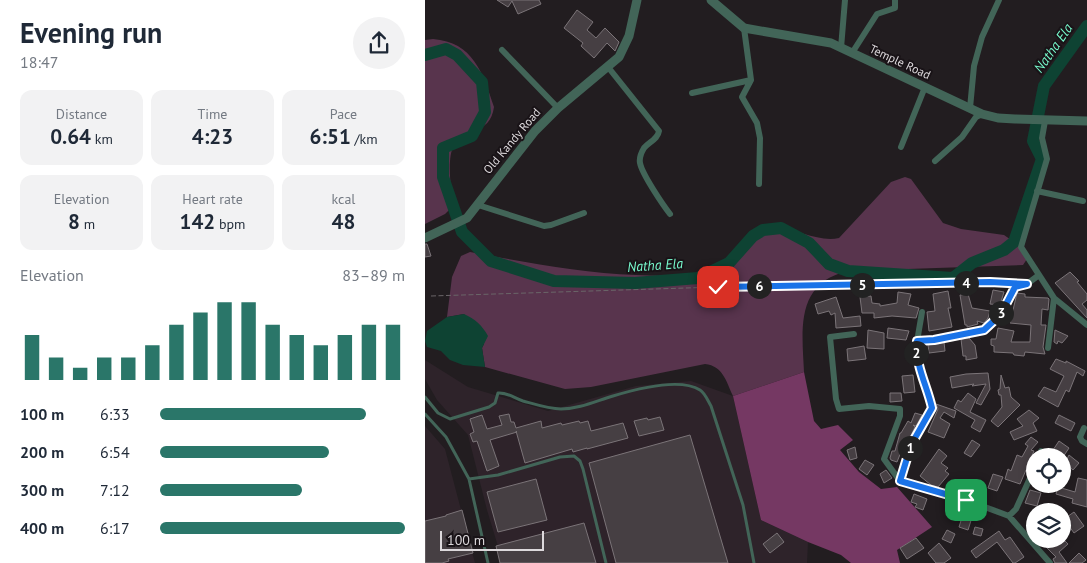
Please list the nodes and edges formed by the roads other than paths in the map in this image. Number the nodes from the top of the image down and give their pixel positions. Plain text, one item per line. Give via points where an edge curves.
1 (637, 0) edge
2 (711, 0) edge
3 (845, 0) edge
4 (895, 0) edge
5 (999, 0) edge
6 (744, 28) junction
7 (841, 48) junction
8 (502, 50) dead end
9 (852, 53) junction
10 (608, 67) junction
11 (751, 80) junction
12 (925, 87) junction
13 (692, 93) dead end
14 (558, 108) junction
15 (970, 108) junction
16 (982, 114) junction
17 (1045, 120) junction
18 (1087, 121) edge
19 (901, 147) dead end
20 (935, 162) dead end
21 (759, 184) dead end
22 (1037, 191) junction
23 (1083, 201) dead end
24 (478, 205) junction
25 (584, 213) dead end
26 (671, 214) dead end
27 (425, 238) edge
28 (1039, 275) junction
29 (1054, 298) junction
30 (922, 312) dead end
31 (1087, 325) edge
32 (854, 334) dead end
33 (917, 341) junction
34 (1048, 348) dead end
35 (425, 397) edge
36 (425, 414) edge
37 (1084, 428) dead end
38 (1087, 444) edge
39 (469, 479) junction
40 (900, 481) junction
41 (1026, 487) edge
42 (1009, 516) junction
43 (488, 563) edge
44 (606, 563) edge
45 (754, 563) edge
46 (1050, 563) edge

1 - 10 street, Old Kandy Road via 625,46
2 - 6 street, Temple Road
3 - 7 street
4 - 9 street via 895,8 877,14
5 - 15 street via 982,37 974,66
6 - 7 street, Temple Road
6 - 11 street
7 - 9 street, Temple Road
8 - 14 street
9 - 12 street, Temple Road
10 - 14 street, Old Kandy Road
10 - 26 street via 659,131 641,153 640,163 660,202
11 - 13 street
11 - 21 street via 742,97 757,123 760,138
12 - 15 street, Temple Road
12 - 19 street
14 - 24 street, Old Kandy Road via 524,143
15 - 16 street, Temple Road
16 - 17 street, Temple Road via 997,118
16 - 20 street
17 - 18 street, Temple Road
17 - 22 street via 1042,138 1047,159
22 - 23 street
22 - 28 street via 1021,247
24 - 25 street via 544,226
24 - 27 street, Old Kandy Road via 467,218
28 - 29 street
28 - 33 street via 1027,284 1015,287 1001,314 984,330
29 - 31 street
29 - 34 street
30 - 33 street
32 - 40 street via 830,337 836,399 839,408 900,409 884,459
33 - 40 street via 921,376 932,408 911,445
35 - 45 lane via 438,413 450,419 489,407 495,403 498,393 503,392 523,401 559,409 673,384 702,391 711,406 743,505
36 - 39 lane via 447,437
37 - 38 street via 1080,437
39 - 43 lane
39 - 44 lane via 574,456 583,469
40 - 42 street
41 - 42 street via 1016,509
42 - 46 street

